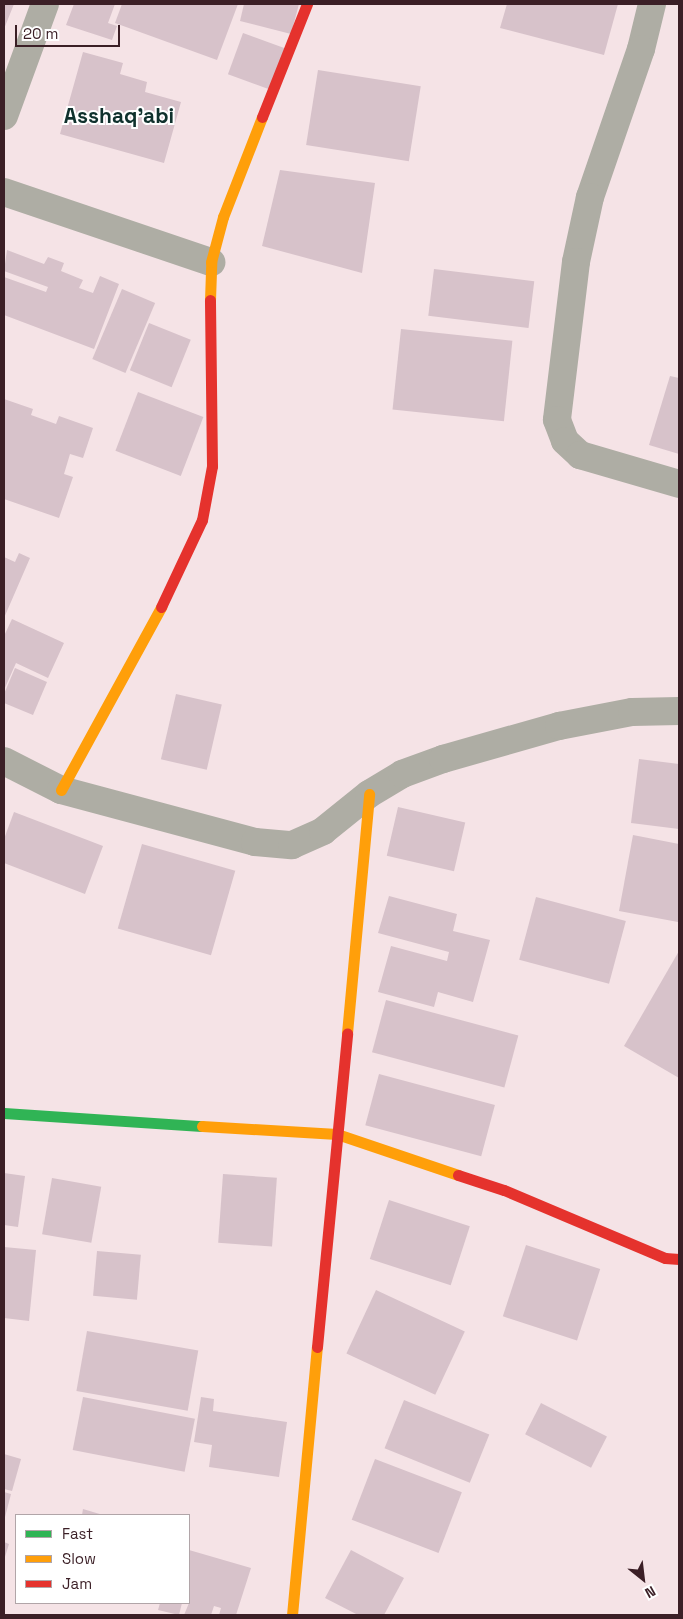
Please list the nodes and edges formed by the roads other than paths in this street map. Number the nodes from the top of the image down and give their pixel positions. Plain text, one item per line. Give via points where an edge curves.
1 (44, 4) edge
2 (308, 4) edge
3 (652, 4) edge
4 (4, 116) edge
5 (4, 192) edge
6 (212, 262) junction
7 (679, 484) edge
8 (679, 711) edge
9 (4, 761) edge
10 (61, 790) junction
11 (369, 794) junction
12 (4, 1113) edge
13 (336, 1134) junction
14 (679, 1258) edge
15 (292, 1615) edge

1 - 4 street
2 - 6 street via 223,217
3 - 7 street via 641,48 590,197 576,262 557,420 566,441 580,455
5 - 6 street
6 - 10 street via 208,385 213,420 212,466 202,520 180,571
8 - 11 street via 632,712 559,726 443,759 402,774
9 - 10 street
10 - 11 street via 255,842 292,845 323,831
11 - 13 street
12 - 13 street
13 - 14 street via 504,1190 665,1258
13 - 15 street

